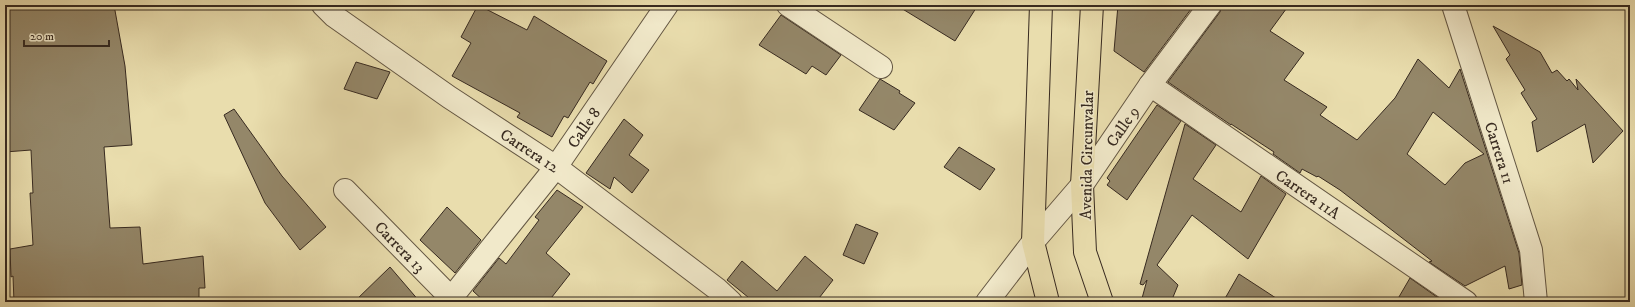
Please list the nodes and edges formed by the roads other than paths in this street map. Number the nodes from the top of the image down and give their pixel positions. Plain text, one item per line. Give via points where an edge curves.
1 (323, 5) edge
2 (667, 5) edge
3 (788, 5) edge
4 (1092, 5) edge
5 (1210, 5) edge
6 (1453, 5) edge
7 (1036, 8) edge
8 (881, 67) dead end
9 (1150, 85) junction
10 (556, 167) junction
11 (1082, 185) junction
12 (345, 190) dead end
13 (1033, 242) junction
14 (452, 301) edge
15 (731, 302) edge
16 (987, 302) edge
17 (1048, 302) edge
18 (1102, 302) edge
19 (1466, 302) edge
20 (1536, 302) edge

1 - 10 street, Carrera 12 via 334,16 449,97
2 - 10 street, Calle 8
3 - 8 street
4 - 11 main road, Avenida Circunvalar
5 - 9 street, Calle 9
6 - 20 street, Carrera 11 via 1531,250
7 - 13 main road
9 - 11 street, Calle 9
9 - 19 street, Carrera 11A
10 - 14 street, Calle 8
10 - 15 street, Carrera 12
11 - 13 street, Calle 9
11 - 18 main road, Avenida Circunvalar via 1085,252
12 - 14 street, Carrera 13
13 - 16 street, Calle 9
13 - 17 main road

